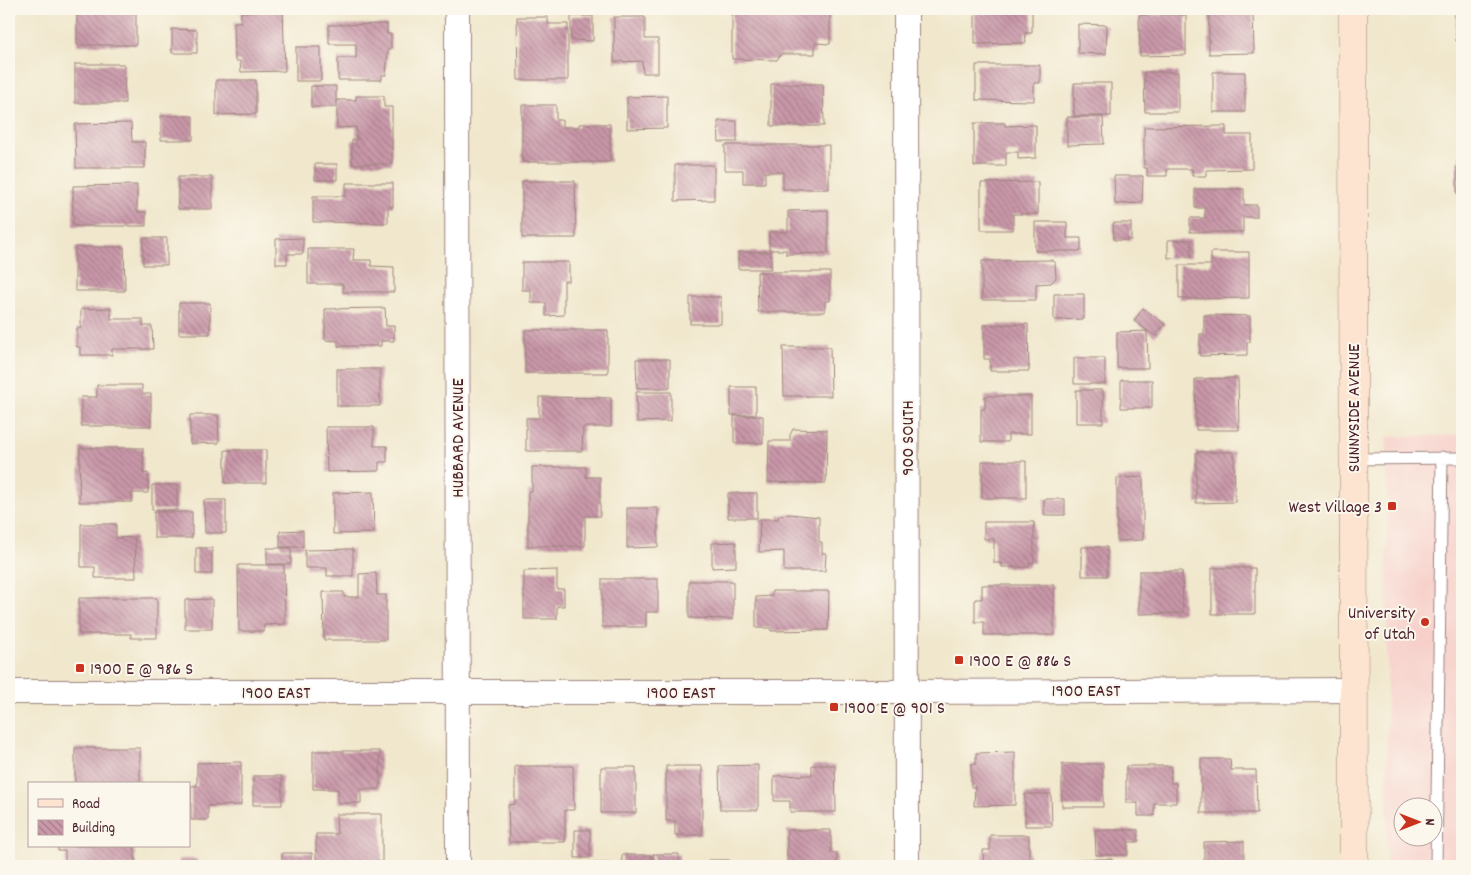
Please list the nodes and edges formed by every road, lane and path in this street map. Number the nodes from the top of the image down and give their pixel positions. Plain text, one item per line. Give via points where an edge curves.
1 (457, 9) edge
2 (906, 9) edge
3 (1354, 9) edge
4 (1442, 457) junction
5 (1462, 458) edge
6 (1353, 459) junction
7 (1354, 690) junction
8 (9, 692) edge
9 (458, 692) junction
10 (906, 692) junction
11 (458, 866) edge
12 (908, 866) edge
13 (1354, 866) edge
14 (1436, 866) edge

1 - 9 street, HUBBARD AVENUE
2 - 10 street, 900 SOUTH
3 - 6 main road, SUNNYSIDE AVENUE
4 - 5 lane
4 - 6 lane
4 - 14 lane
6 - 7 main road, SUNNYSIDE AVENUE
7 - 10 street, 1900 EAST
7 - 13 main road, SUNNYSIDE AVENUE
8 - 9 street, 1900 EAST
9 - 10 street, 1900 EAST
9 - 11 street, HUBBARD AVENUE
10 - 12 street, 900 SOUTH

